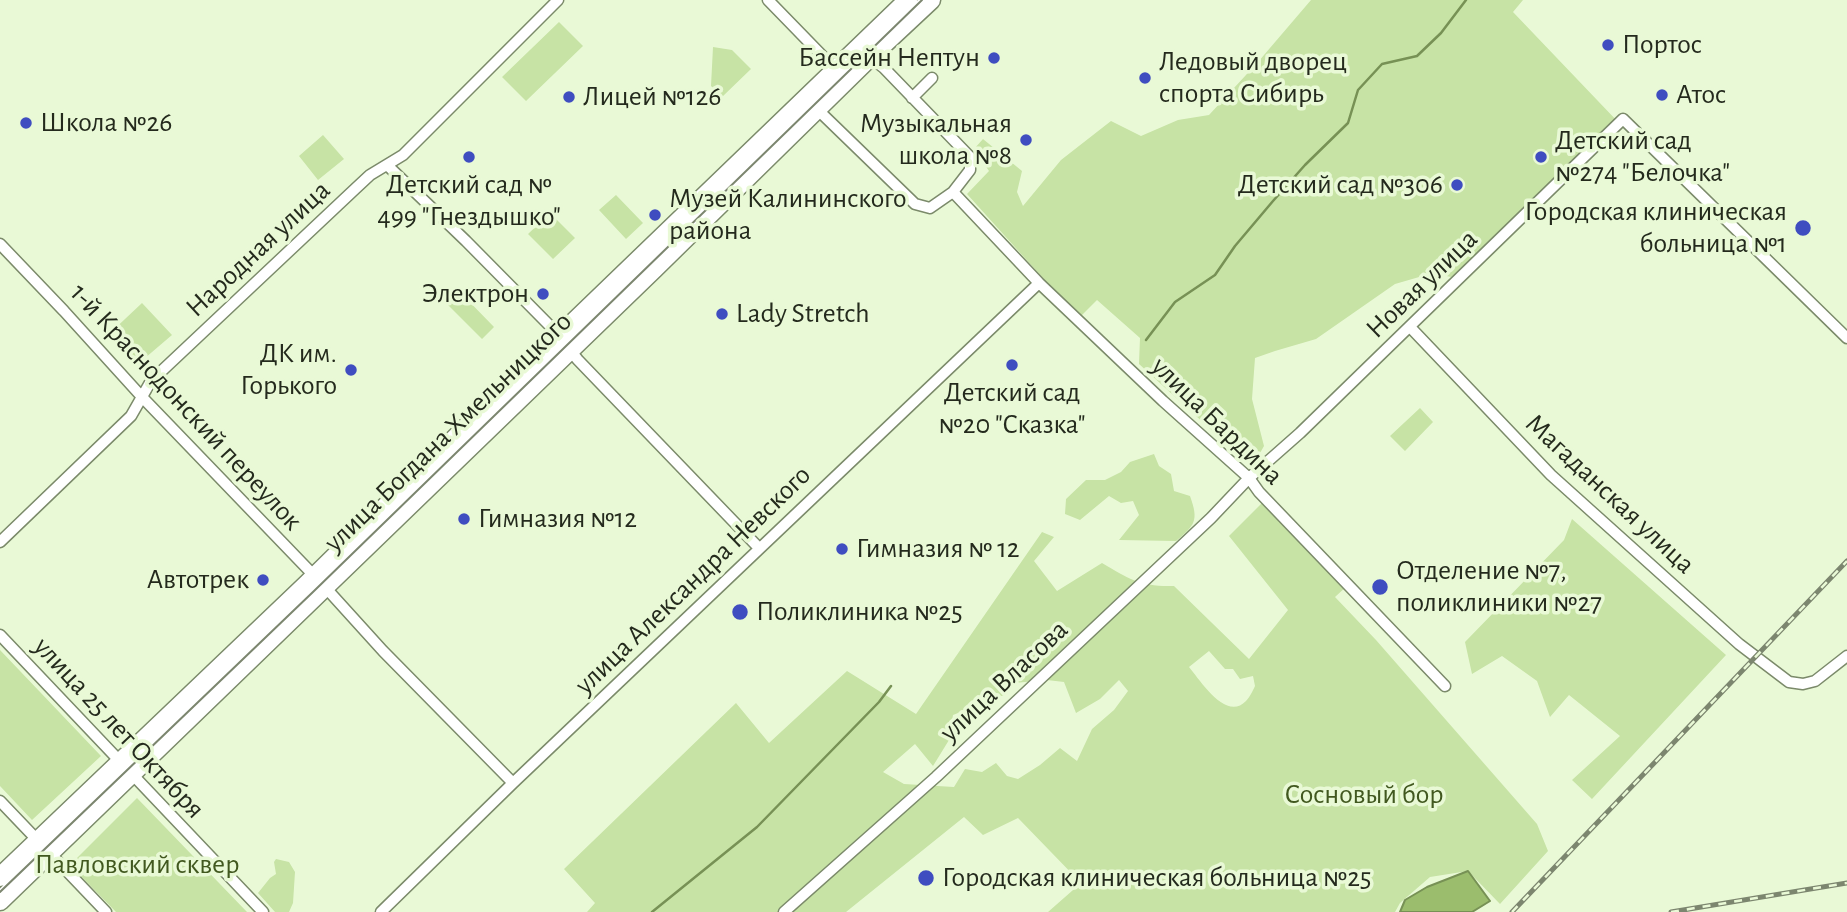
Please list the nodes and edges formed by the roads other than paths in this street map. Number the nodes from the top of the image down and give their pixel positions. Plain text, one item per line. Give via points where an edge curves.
1 (558, 0) edge
2 (768, 0) edge
3 (908, 0) edge
4 (931, 0) edge
5 (870, 57) junction
6 (841, 75) junction
7 (932, 78) dead end
8 (912, 97) junction
9 (818, 110) junction
10 (387, 165) junction
11 (953, 192) junction
12 (0, 244) edge
13 (1040, 283) junction
14 (1410, 327) junction
15 (1847, 338) edge
16 (564, 344) junction
17 (142, 397) junction
18 (1249, 478) junction
19 (0, 542) edge
20 (759, 548) junction
21 (320, 581) junction
22 (0, 635) edge
23 (1847, 656) edge
24 (1445, 686) dead end
25 (126, 768) junction
26 (513, 783) junction
27 (0, 801) edge
28 (44, 847) junction
29 (0, 877) edge
30 (0, 901) edge
31 (106, 912) edge
32 (263, 912) edge
33 (382, 912) edge
34 (784, 912) edge

1 - 10 street, Народная улица
2 - 6 street
3 - 6 highway, улица Богдана Хмельницкого
4 - 5 highway, улица Богдана Хмельницкого
5 - 6 highway, улица Богдана Хмельницкого
5 - 8 street
6 - 9 highway, улица Богдана Хмельницкого
6 - 16 highway, улица Богдана Хмельницкого
7 - 8 street
8 - 11 street via 970,158 970,170
9 - 11 street via 915,204 930,208
9 - 16 highway, улица Богдана Хмельницкого
10 - 16 street
10 - 17 street, Народная улица via 370,175 151,381
11 - 13 street, улица Бардина
12 - 17 street, 1-й Краснодонский переулок
13 - 18 street, улица Бардина
13 - 20 street, улица Александра Невского
14 - 15 street, Новая улица via 1623,119
14 - 18 street, Новая улица
14 - 23 street, Магаданская улица via 1551,475 1739,644 1789,682 1815,681
16 - 20 street
16 - 21 highway, улица Богдана Хмельницкого
17 - 19 street, Народная улица via 131,416
17 - 21 street, 1-й Краснодонский переулок
18 - 24 street, улица Бардина
18 - 34 street, улица Власова via 936,777
20 - 26 street, улица Александра Невского
21 - 25 highway, улица Богдана Хмельницкого
21 - 26 street, 1-й Краснодонский переулок
22 - 25 street, улица 25 лет Октября
25 - 28 highway, улица Богдана Хмельницкого
25 - 32 street, улица 25 лет Октября
26 - 33 street, улица Александра Невского
27 - 28 street
28 - 29 highway, улица Богдана Хмельницкого
28 - 30 highway, улица Богдана Хмельницкого
28 - 31 street

